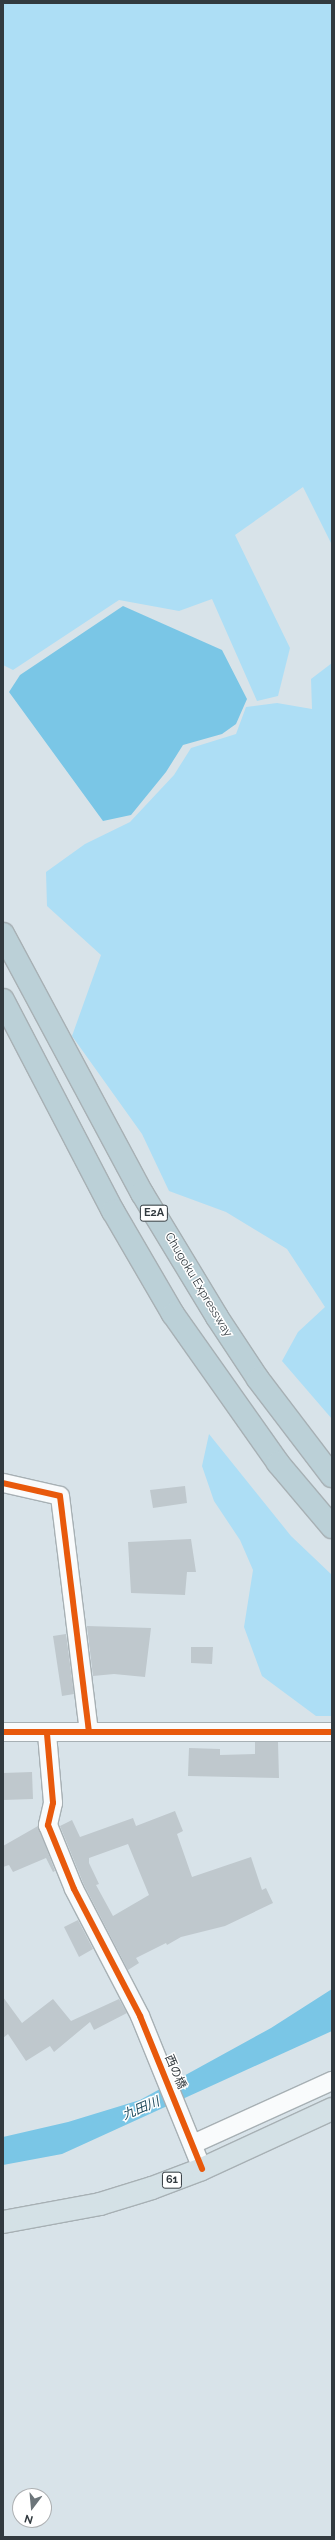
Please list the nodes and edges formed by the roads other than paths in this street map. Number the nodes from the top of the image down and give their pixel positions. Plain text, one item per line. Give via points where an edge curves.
1 (3, 934) edge
2 (3, 1000) edge
3 (332, 1476) edge
4 (3, 1483) edge
5 (332, 1527) edge
6 (89, 1731) junction
7 (3, 1732) edge
8 (332, 1732) edge
9 (47, 1734) junction
10 (332, 2081) edge
11 (332, 2109) edge
12 (192, 2140) junction
13 (202, 2169) junction
14 (3, 2222) edge

1 - 3 highway, Chugoku Expressway / E2A via 142,1193 217,1318 262,1386
2 - 5 highway, E2A via 113,1211 173,1314 278,1463
4 - 6 street via 60,1496
6 - 8 street
6 - 9 street
7 - 9 street
9 - 12 street, 西の橋 via 53,1803 48,1825 74,1889 140,2016
10 - 12 street
11 - 13 main road, 61
12 - 13 street, 西の橋
13 - 14 main road, 61 via 100,2204

